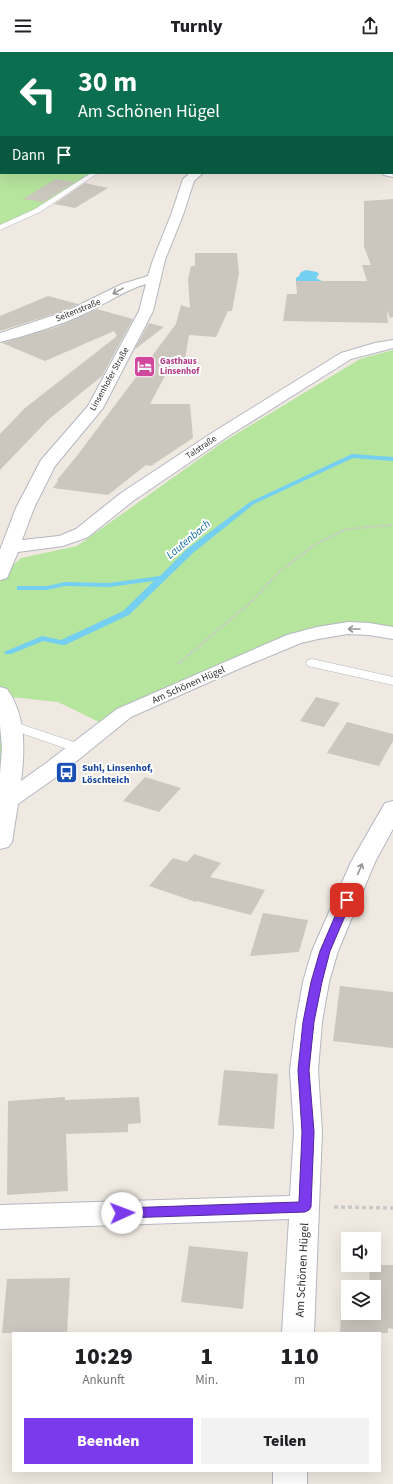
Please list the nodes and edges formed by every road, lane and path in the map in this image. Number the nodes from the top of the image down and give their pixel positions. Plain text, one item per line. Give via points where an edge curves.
1 (94, 174) edge
2 (196, 174) edge
3 (0, 228) edge
4 (155, 279) junction
5 (0, 338) edge
6 (393, 344) edge
7 (393, 525) edge
8 (11, 547) junction
9 (0, 574) edge
10 (393, 633) edge
11 (312, 663) dead end
12 (172, 669) dead end
13 (393, 681) edge
14 (0, 693) edge
15 (10, 725) junction
16 (78, 748) junction
17 (7, 801) junction
18 (393, 808) edge
19 (0, 836) edge
20 (305, 1207) junction
21 (393, 1208) edge
22 (0, 1216) edge
23 (298, 1332) edge
24 (290, 1472) edge
25 (290, 1484) edge

1 - 3 lane via 51,204
2 - 4 street, Linsenhofer Straße via 189,179 159,260
4 -> 5 street, Seitenstraße via 136,282 80,310
4 - 8 street, Linsenhofer Straße via 146,311 95,408 47,464 25,508
6 - 8 street, Talstraße via 339,360 127,497 82,534 63,541
7 - 12 path via 347,529 316,544 280,571 252,601
8 - 9 street, Linsenhofer Straße
10 -> 16 street, Am Schönen Hügel via 348,628 294,639 124,713
11 - 13 lane
14 - 15 street
15 - 16 lane
15 - 17 street via 14,756
16 - 17 street, Am Schönen Hügel
17 - 19 street
20 -> 18 street, Am Schönen Hügel via 308,1132 304,1070 316,982 325,951 363,862
20 - 21 path
20 - 22 street
20 - 23 street, Am Schönen Hügel
24 - 25 street

